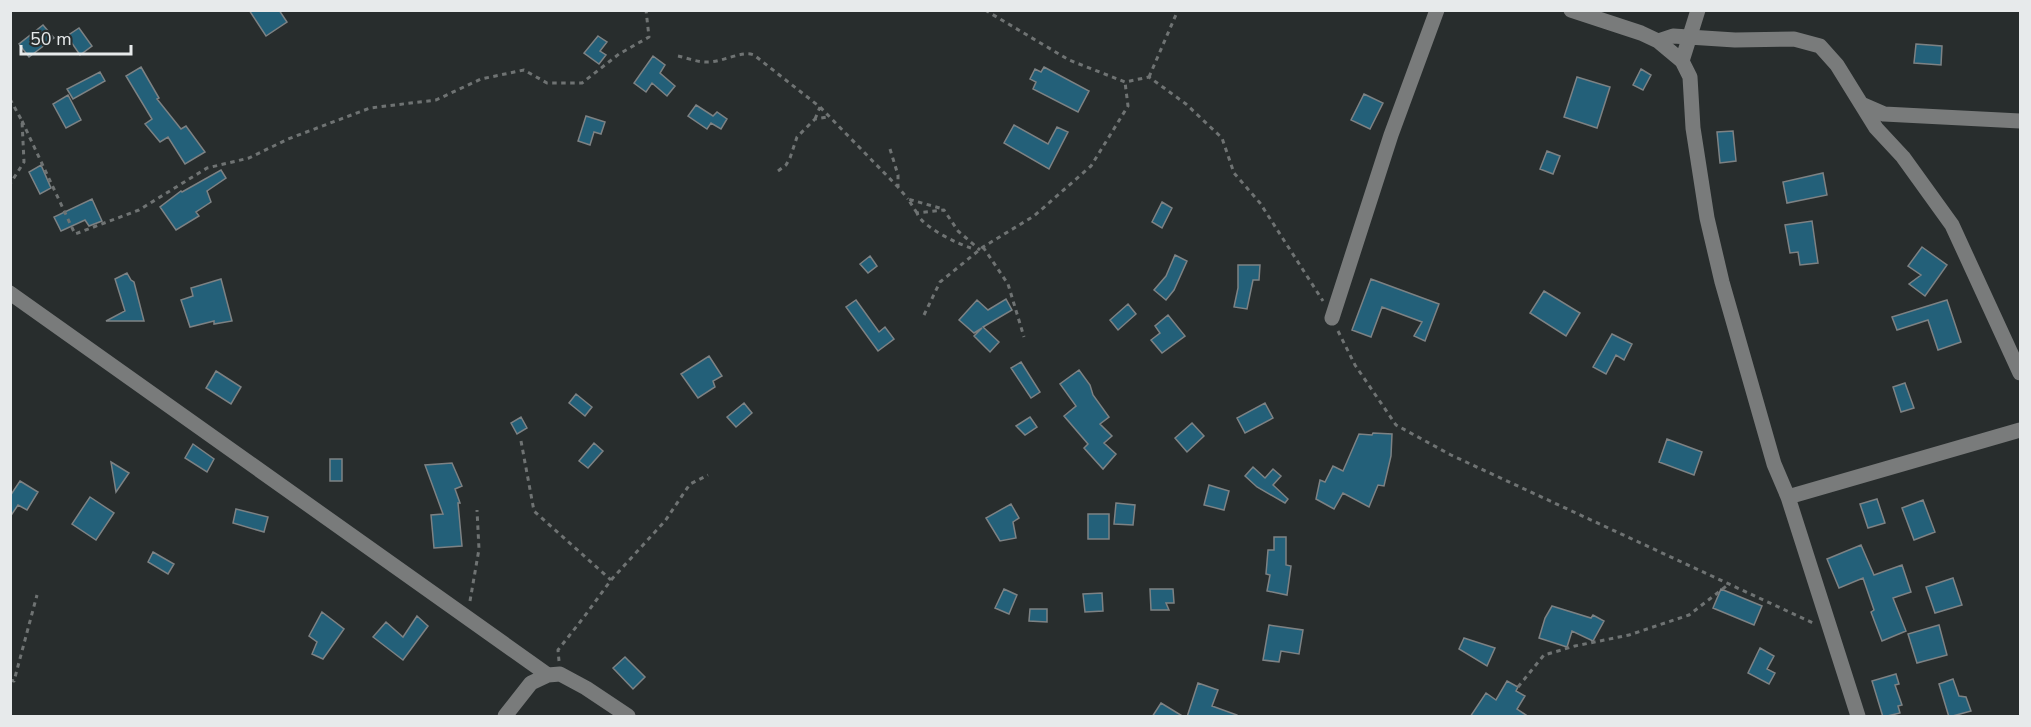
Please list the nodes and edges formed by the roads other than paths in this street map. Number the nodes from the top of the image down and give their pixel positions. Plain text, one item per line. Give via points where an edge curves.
1 (1437, 10) edge
2 (1571, 10) edge
3 (1698, 10) edge
4 (1690, 36) junction
5 (1659, 41) junction
6 (1682, 61) junction
7 (1860, 104) junction
8 (2020, 121) edge
9 (10, 293) edge
10 (1332, 318) road end
11 (2020, 373) edge
12 (2020, 430) edge
13 (1788, 497) junction
14 (554, 675) junction
15 (505, 717) edge
16 (628, 717) edge
17 (1857, 717) edge

1 - 10 street via 1391,135
2 - 5 street
3 - 4 street
4 - 5 street
4 - 6 street
4 - 7 street via 1794,39 1820,46 1837,65
5 - 6 street
6 - 13 street via 1689,77 1699,175 1717,261 1774,465
7 - 8 street via 1884,114
7 - 11 street via 1952,225
9 - 14 street via 467,618
12 - 13 street
13 - 17 street
14 - 15 street via 531,683
14 - 16 street via 586,688

